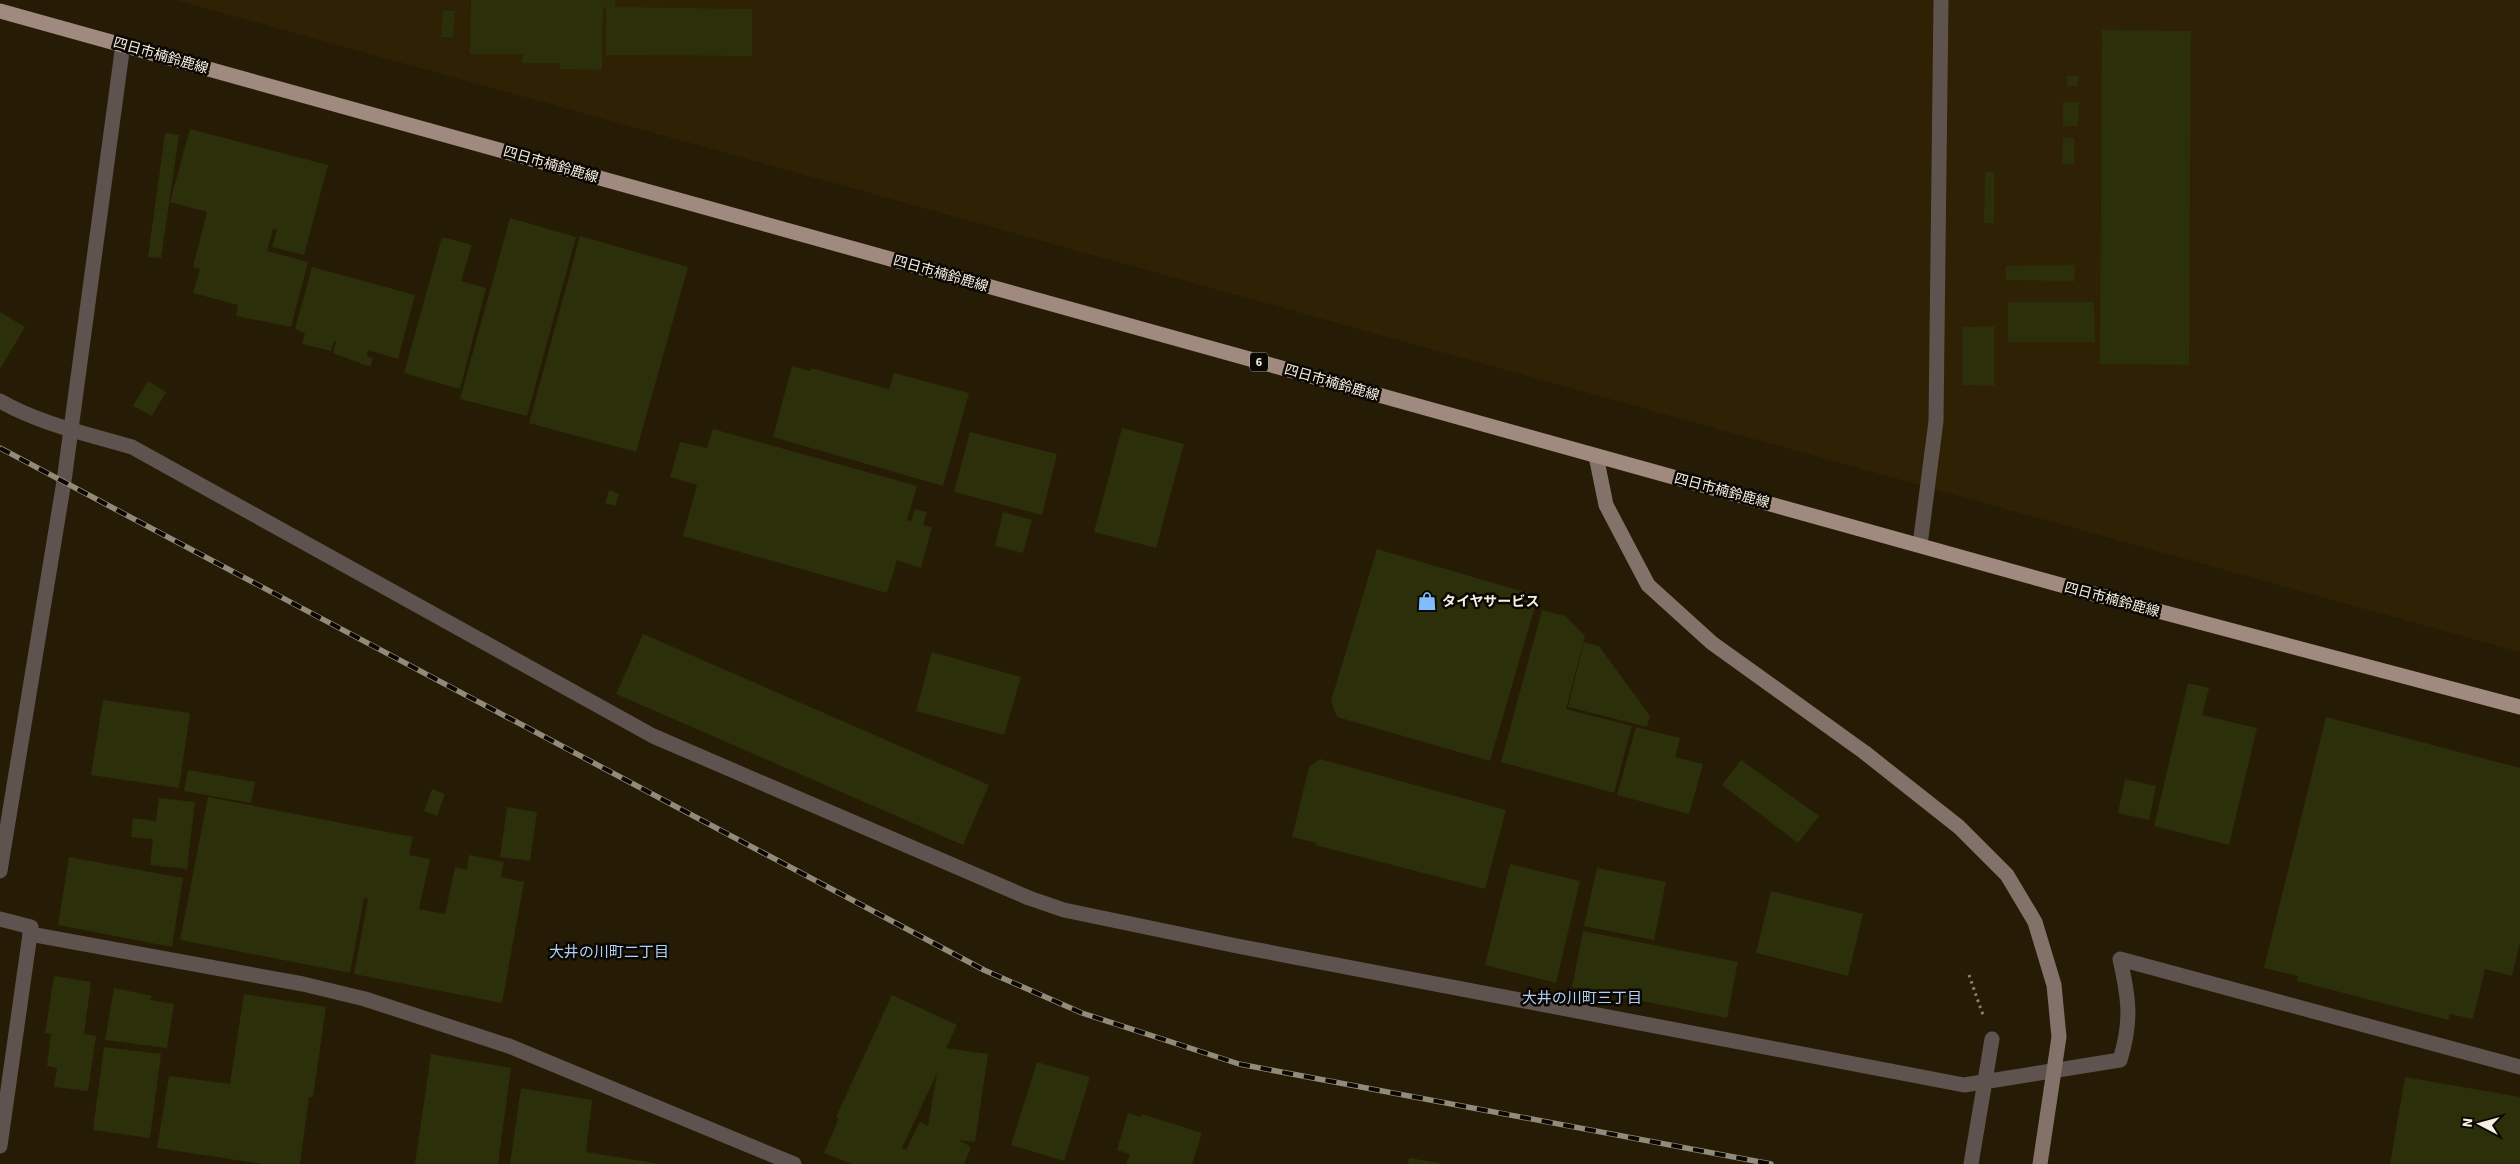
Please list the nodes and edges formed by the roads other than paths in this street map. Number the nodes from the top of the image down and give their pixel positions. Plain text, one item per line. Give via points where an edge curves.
1 (1941, 0) edge
2 (0, 11) edge
3 (123, 44) junction
4 (0, 402) edge
5 (71, 429) junction
6 (1596, 456) junction
7 (1920, 545) junction
8 (2520, 707) edge
9 (0, 871) edge
10 (0, 919) edge
11 (30, 934) junction
12 (1992, 1039) road end
13 (2520, 1067) edge
14 (0, 1146) edge
15 (794, 1164) edge
16 (1971, 1164) edge
17 (2040, 1164) edge

1 - 7 street via 1936,421
2 - 3 main road, 四日市楠鈴鹿線 / 6
3 - 5 street
3 - 6 main road, 四日市楠鈴鹿線 / 6
4 - 5 street
5 - 9 street
5 - 13 street via 132,447 653,736 1029,898 1064,910 1964,1085 2120,1060 2127,1037 2129,999 2120,959
6 - 7 main road, 四日市楠鈴鹿線 / 6
6 - 17 street via 1606,505 1648,585 1712,643 1864,752 1959,827 2007,874 2035,922 2054,985 2059,1037
7 - 8 main road, 四日市楠鈴鹿線 / 6
10 - 11 street via 31,926
11 - 14 street
11 - 15 street via 303,984 364,999 509,1046
12 - 16 street

